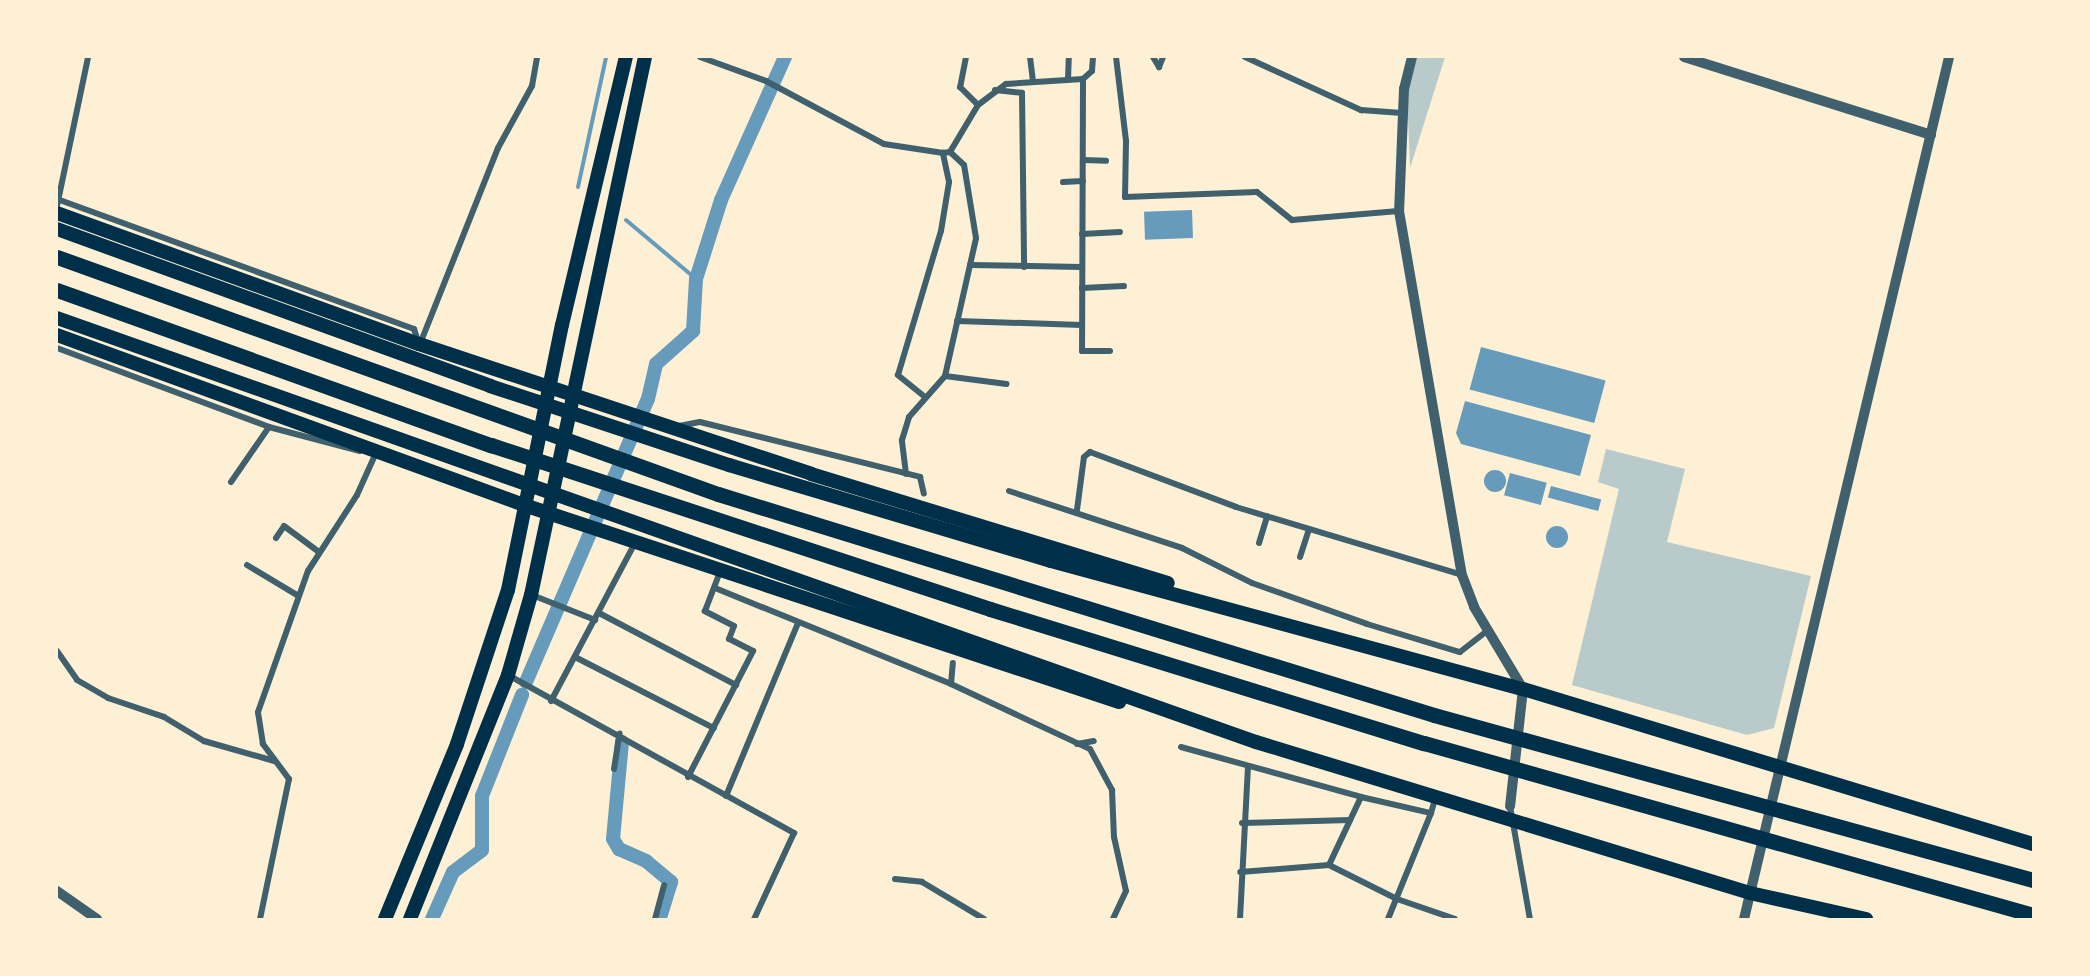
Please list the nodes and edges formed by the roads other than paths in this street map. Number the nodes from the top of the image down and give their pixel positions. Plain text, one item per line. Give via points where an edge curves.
1 (88, 57) edge
2 (537, 57) edge
3 (626, 57) edge
4 (645, 57) edge
5 (700, 57) edge
6 (966, 57) edge
7 (1030, 57) edge
8 (1069, 57) edge
9 (1093, 57) edge
10 (1116, 57) edge
11 (1153, 57) edge
12 (1163, 57) edge
13 (1245, 57) edge
14 (1412, 57) edge
15 (1684, 57) edge
16 (1949, 57) edge
17 (1083, 79) junction
18 (1068, 80) junction
19 (1034, 82) junction
20 (995, 90) junction
21 (978, 105) junction
22 (1402, 113) junction
23 (1931, 135) junction
24 (947, 152) junction
25 (1083, 160) junction
26 (1106, 162) dead end
27 (1083, 181) junction
28 (1063, 182) dead end
29 (58, 205) edge
30 (1400, 211) junction
31 (57, 229) edge
32 (1120, 232) dead end
33 (1082, 234) junction
34 (57, 257) edge
35 (970, 265) junction
36 (1024, 267) junction
37 (1082, 267) junction
38 (1124, 286) dead end
39 (1082, 288) junction
40 (57, 291) edge
41 (57, 318) edge
42 (957, 321) junction
43 (1082, 325) junction
44 (57, 335) edge
45 (419, 344) junction
46 (57, 348) edge
47 (1082, 351) junction
48 (1110, 351) dead end
49 (1083, 361) dead end
50 (945, 376) junction
51 (1006, 384) dead end
52 (549, 387) junction
53 (574, 396) junction
54 (926, 397) junction
55 (269, 427) junction
56 (670, 428) junction
57 (378, 453) junction
58 (906, 474) junction
59 (231, 482) dead end
60 (1010, 491) dead end
61 (924, 494) dead end
62 (524, 505) junction
63 (1077, 510) junction
64 (548, 512) junction
65 (1268, 516) junction
66 (1309, 529) junction
67 (276, 538) dead end
68 (636, 541) junction
69 (1259, 543) dead end
70 (319, 552) junction
71 (1300, 557) dead end
72 (247, 565) dead end
73 (721, 569) junction
74 (1462, 575) junction
75 (714, 588) junction
76 (531, 595) junction
77 (297, 596) junction
78 (598, 613) junction
79 (595, 620) junction
80 (798, 623) junction
81 (1292, 625) junction
82 (1488, 630) junction
83 (57, 651) edge
84 (575, 657) junction
85 (953, 663) dead end
86 (508, 675) junction
87 (951, 684) junction
88 (736, 685) junction
89 (1522, 689) junction
90 (551, 701) junction
91 (714, 728) junction
92 (620, 732) junction
93 (1094, 741) dead end
94 (1256, 742) junction
95 (1075, 745) junction
96 (1181, 747) dead end
97 (274, 761) junction
98 (1248, 767) junction
99 (1781, 767) junction
100 (614, 769) dead end
101 (688, 777) junction
102 (726, 796) junction
103 (1361, 797) junction
104 (1436, 799) junction
105 (1510, 806) joint
106 (1431, 813) junction
107 (1350, 820) junction
108 (1242, 823) junction
109 (1512, 823) junction
110 (2033, 844) edge
111 (1329, 865) junction
112 (1240, 872) junction
113 (895, 879) dead end
114 (2033, 880) edge
115 (664, 885) dead end
116 (57, 891) edge
117 (1750, 893) junction
118 (1397, 899) junction
119 (2033, 915) edge
120 (97, 919) edge
121 (260, 919) edge
122 (385, 919) edge
123 (410, 919) edge
124 (656, 919) edge
125 (754, 919) edge
126 (984, 919) edge
127 (1113, 919) edge
128 (1240, 919) edge
129 (1388, 919) edge
130 (1455, 919) edge
131 (1530, 919) edge
132 (1744, 919) edge
133 (1866, 919) edge

1 - 29 street
2 - 45 street via 532,86 498,148
3 - 52 main road
4 - 53 main road
5 - 24 street via 766,81 884,144
6 - 21 street via 960,87
7 - 19 street
8 - 18 street
9 - 17 street via 1092,71
10 - 30 street via 1126,141 1125,197 1257,192 1292,220
11 - 12 street via 1159,67
13 - 22 street via 1361,110
14 - 22 street
15 - 23 street
16 - 23 street
17 - 18 street
17 - 25 street
18 - 19 street
19 - 20 street
20 - 21 street
20 - 36 street via 1022,93
21 - 24 street
22 - 30 street
23 - 99 street
24 - 35 street via 964,165 976,238
24 - 54 street via 949,182 941,231 898,375
25 - 26 street
25 - 27 street
27 - 28 street
27 - 33 street
29 - 45 main road via 167,253
29 - 45 street via 414,329
30 - 74 street
31 - 81 main road via 479,382 729,465 1051,561
32 - 33 street
33 - 37 street
34 - 114 highway via 718,494 1434,715
35 - 36 street
35 - 42 street
36 - 37 street
37 - 39 street
38 - 39 street
39 - 43 street
40 - 119 highway via 709,519 1424,742
41 - 94 main road
42 - 43 street via 1000,319
42 - 50 street
43 - 47 street
44 - 57 main road
45 - 52 main road
46 - 55 street
47 - 48 street
47 - 49 street
50 - 51 street
50 - 54 street
52 - 53 main road
52 - 62 main road
53 - 56 main road
53 - 64 main road
54 - 58 street via 909,417 902,440
55 - 57 street via 331,448
55 - 59 street
56 - 58 street via 700,422
56 - 81 main road
57 - 62 main road
57 - 70 street
58 - 61 street via 920,477
60 - 63 street
62 - 64 main road
62 - 122 main road via 508,590 485,667
63 - 65 street via 1084,457 1090,452
63 - 82 street via 1182,548 1252,583 1460,652
64 - 68 main road
64 - 76 main road
65 - 66 street
65 - 69 street
66 - 71 street
66 - 74 street
67 - 70 street via 284,526
68 - 73 main road
68 - 78 street
70 - 77 street
72 - 77 street
73 - 75 street
73 - 94 main road via 1007,669
74 - 82 street
75 - 80 street
75 - 88 street via 705,611 734,626 729,639 753,651
76 - 79 street
76 - 86 main road
77 - 97 street via 257,722
78 - 79 street
78 - 88 street
79 - 84 street
80 - 87 street
80 - 102 street
81 - 89 main road
82 - 89 street
83 - 97 street via 77,680 108,698 164,717 204,741
84 - 90 street
84 - 91 street
85 - 87 street
86 - 90 street
86 - 123 main road
87 - 95 street
88 - 91 street
89 - 99 main road
89 - 105 street
90 - 92 street
91 - 101 street
92 - 100 street
92 - 101 street
93 - 95 street
94 - 104 main road
95 - 127 street via 1098,759 1112,790 1114,837 1126,891
96 - 98 street
97 - 121 street via 289,779
98 - 103 street
98 - 108 street
99 - 110 main road
99 - 117 street
101 - 102 street
102 - 125 street via 794,833
103 - 106 street
103 - 107 street
104 - 106 street
104 - 109 main road
105 - 109 street
106 - 118 street
107 - 108 street
107 - 111 street
108 - 112 street
109 - 117 main road
109 - 131 street
111 - 112 street
111 - 118 street
112 - 128 street
113 - 126 street via 922,882
115 - 124 street
116 - 120 street
117 - 132 street
117 - 133 main road
118 - 129 street
118 - 130 street

